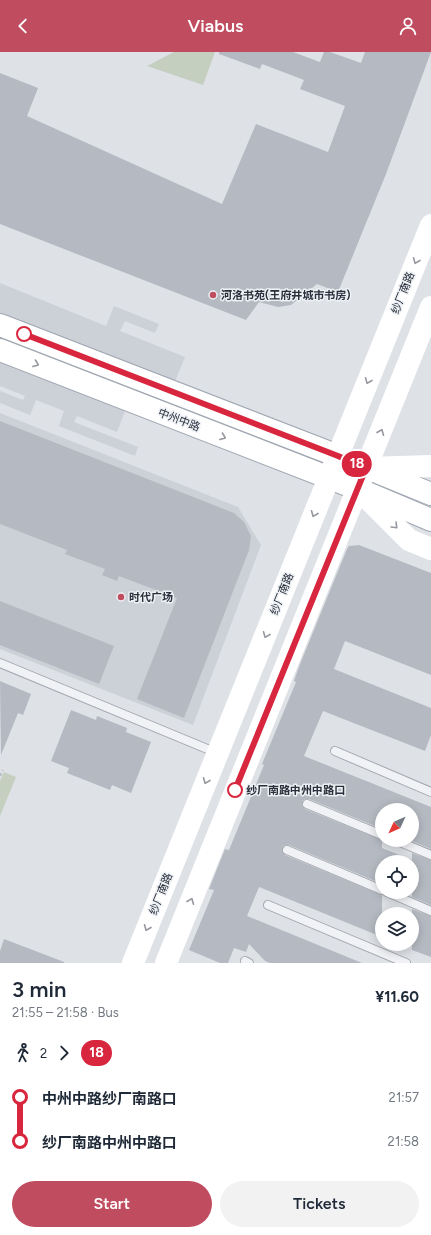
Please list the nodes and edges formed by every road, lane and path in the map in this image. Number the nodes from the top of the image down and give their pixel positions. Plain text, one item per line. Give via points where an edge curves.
1 (431, 225) edge
2 (431, 307) edge
3 (0, 325) edge
4 (0, 350) edge
5 (338, 456) junction
6 (431, 466) edge
7 (366, 468) junction
8 (329, 478) junction
9 (358, 489) junction
10 (431, 494) edge
11 (431, 520) edge
12 (431, 549) edge
13 (0, 663) edge
14 (335, 751) dead end
15 (218, 754) junction
16 (3, 770) dead end
17 (0, 776) edge
18 (431, 792) edge
19 (307, 804) dead end
20 (375, 832) edge
21 (411, 847) edge
22 (287, 850) dead end
23 (431, 855) edge
24 (375, 887) edge
25 (404, 899) edge
26 (268, 905) dead end
27 (431, 910) edge
28 (133, 963) edge
29 (166, 963) edge
30 (406, 963) edge

1 -> 5 main road, 纱厂南路
7 -> 2 main road
3 - 5 main road
4 -> 8 main road, 中州中路
5 - 7 main road
5 - 8 main road, 纱厂南路
6 - 7 main road
7 - 9 main road
7 - 10 main road
8 - 9 main road, 中州中路
8 -> 15 main road, 纱厂南路
9 - 11 main road, 中州中路
9 -> 12 main road, 中州中路 via 409,540
29 -> 9 main road
13 - 15 lane
14 - 18 lane
15 -> 28 main road, 纱厂南路
16 - 17 path
19 - 20 lane
21 - 23 lane
22 - 24 lane
25 - 27 lane
26 - 30 lane

